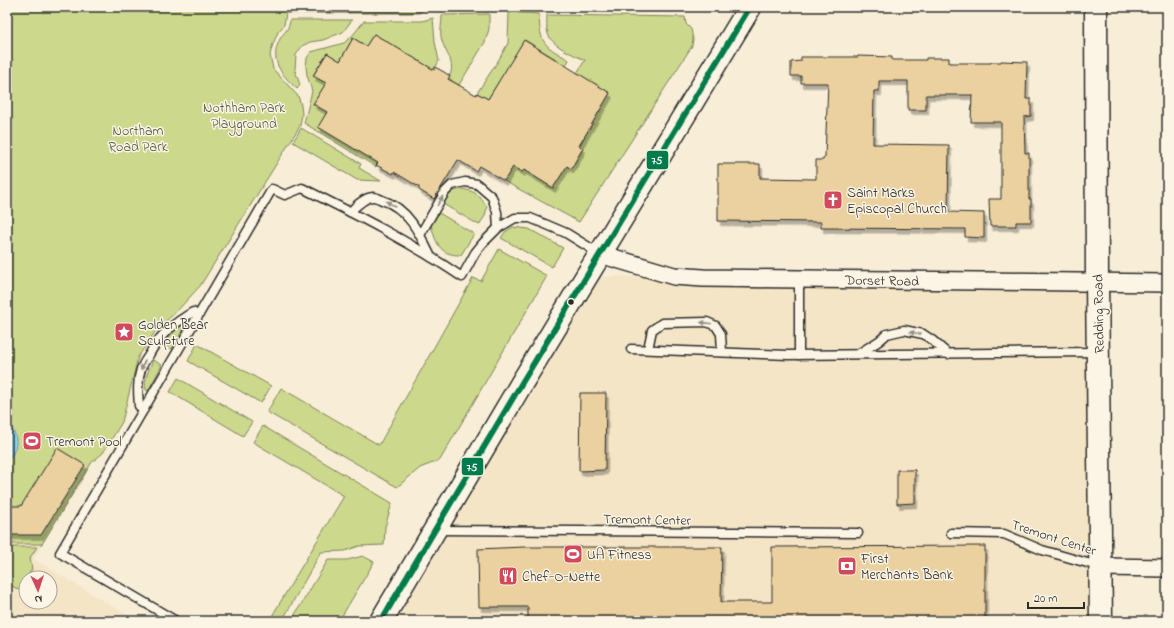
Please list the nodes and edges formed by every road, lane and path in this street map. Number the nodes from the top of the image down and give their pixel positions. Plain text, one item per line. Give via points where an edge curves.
1 (750, 7) edge
2 (1096, 7) edge
3 (350, 212) junction
4 (498, 228) junction
5 (420, 234) junction
6 (600, 254) junction
7 (431, 257) junction
8 (799, 279) junction
9 (1097, 282) junction
10 (1167, 283) edge
11 (198, 316) junction
12 (631, 349) dead end
13 (648, 349) junction
14 (722, 352) junction
15 (1098, 352) junction
16 (858, 354) junction
17 (948, 354) junction
18 (799, 355) junction
19 (144, 408) junction
20 (436, 530) junction
21 (858, 533) dead end
22 (951, 533) dead end
23 (1101, 567) junction
24 (1167, 568) edge
25 (176, 621) edge
26 (381, 621) edge
27 (1101, 621) edge

1 - 6 main road
2 - 9 main road, Redding Road
5 -> 3 lane via 404,212 390,202 373,197 360,202
3 - 7 lane
3 - 11 lane via 302,188 285,195 272,189
5 -> 4 lane via 445,192 452,185 465,182 477,184 492,197 497,212
4 - 6 lane via 516,218 530,218 566,233
4 - 7 lane via 475,253 462,277
5 - 7 lane
6 - 8 street, Dorset Road via 674,276
6 - 20 main road
8 - 9 street, Dorset Road
8 - 18 lane
9 - 10 street, Dorset Road
9 - 15 main road, Redding Road
11 - 19 lane
11 -> 19 lane via 193,312 165,331 150,353 142,368 138,392 139,406
12 - 13 lane
13 - 14 lane
14 -> 13 lane via 721,334 716,326 707,322 662,323 652,330
14 - 18 lane
15 - 17 lane
15 - 23 main road, Redding Road
16 - 17 lane
17 -> 16 lane via 923,334 904,330 887,334 879,342
16 - 18 lane
19 - 25 lane via 60,553
20 - 21 lane, Tremont Center
20 - 26 main road
22 - 23 lane, Tremont Center via 1004,534 1042,550
23 - 24 street
23 - 27 main road, Redding Road

